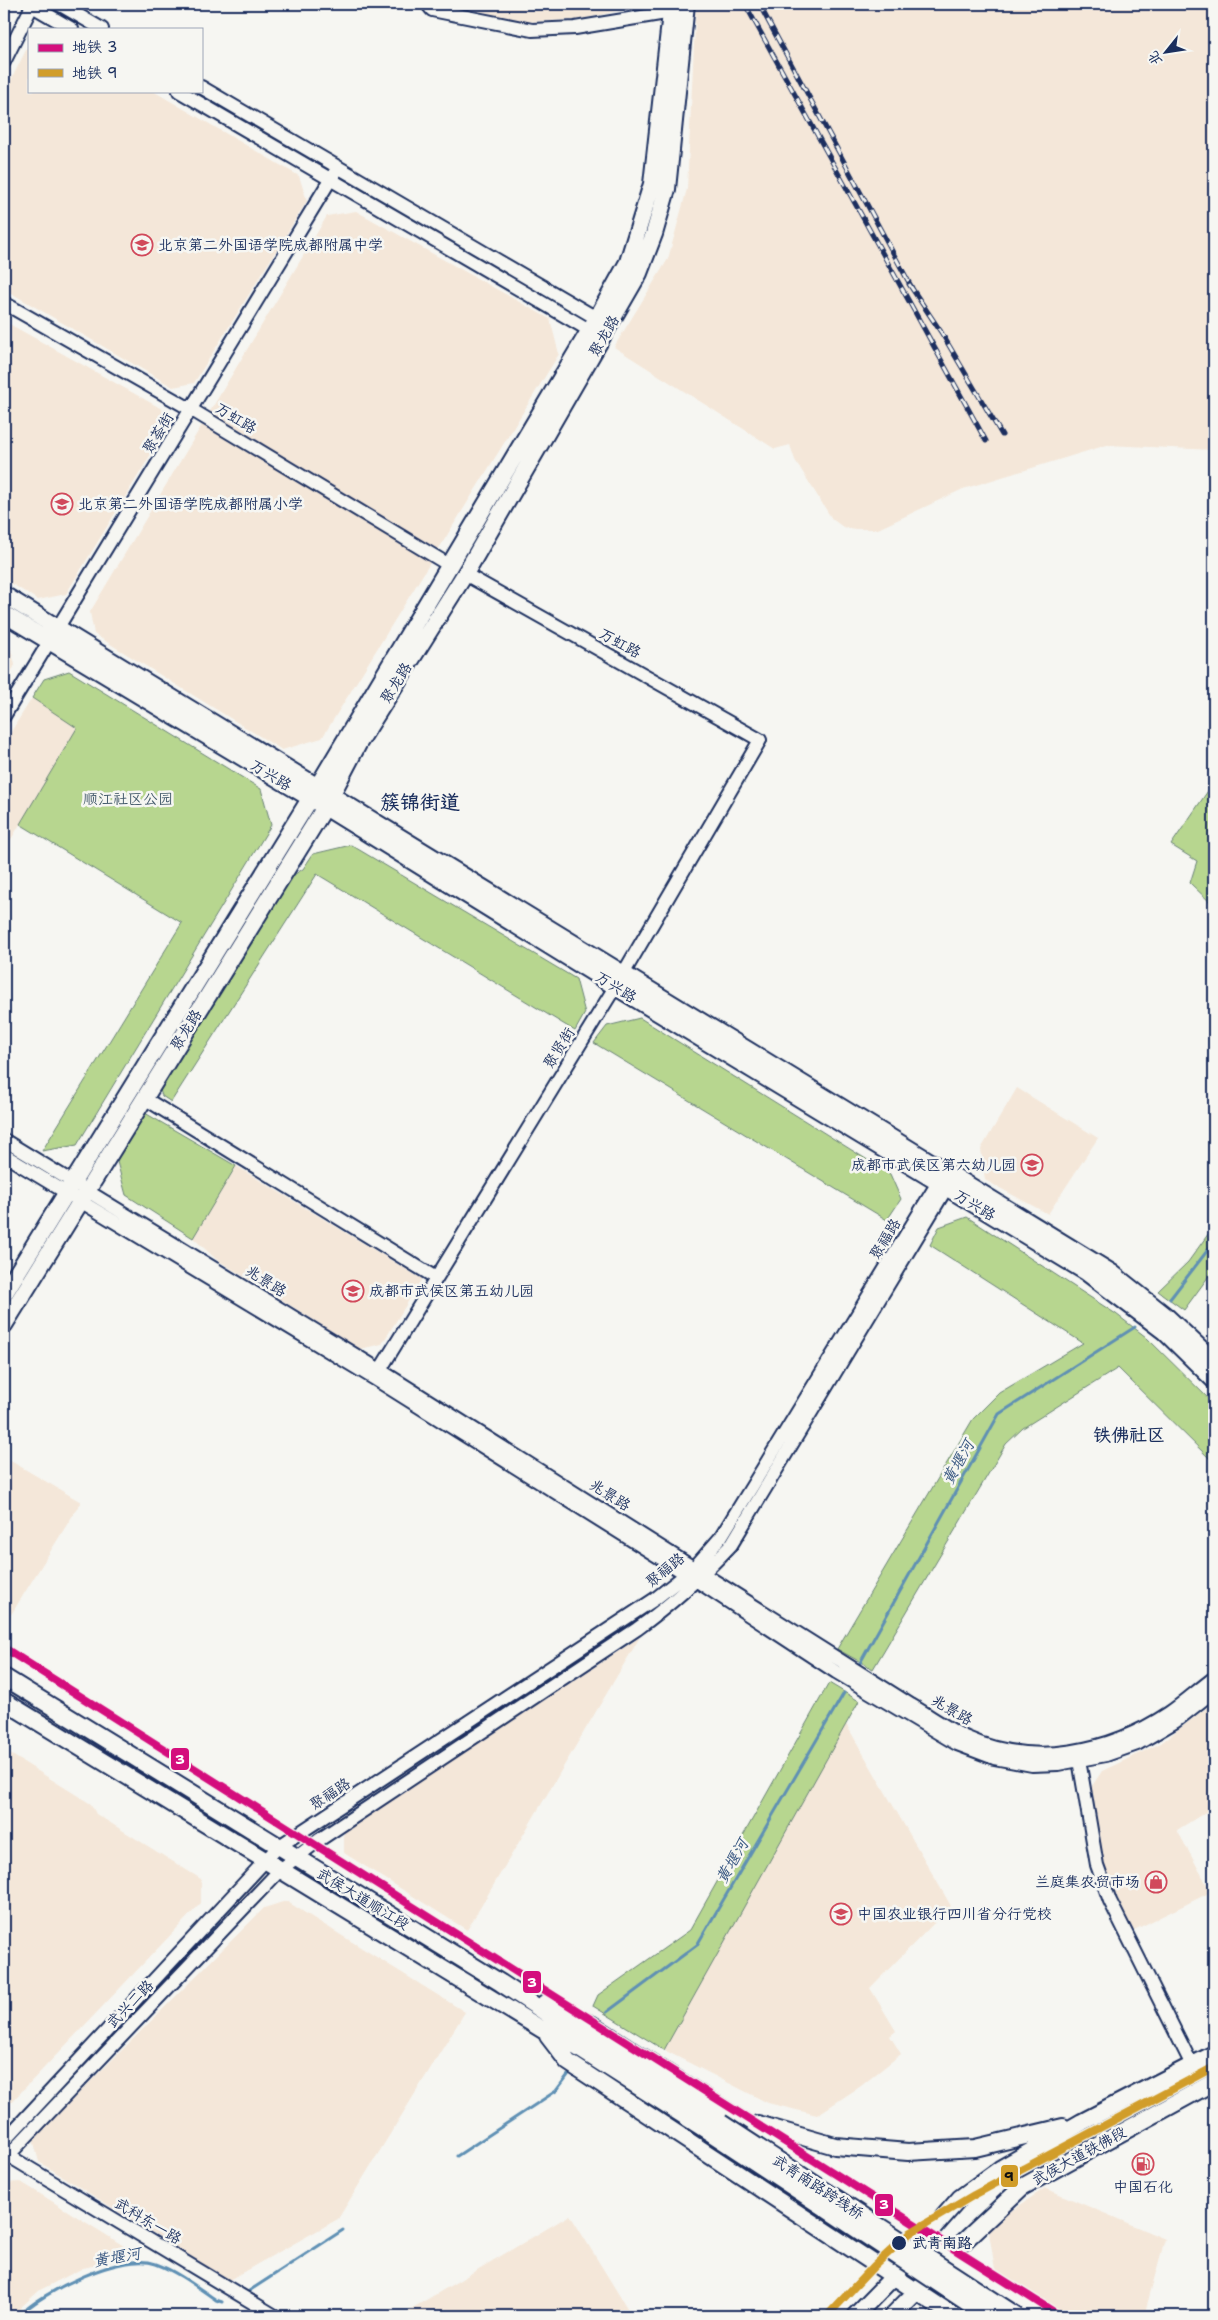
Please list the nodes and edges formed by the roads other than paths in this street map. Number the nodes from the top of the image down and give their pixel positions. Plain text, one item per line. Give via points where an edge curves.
1 (32, 4) edge
2 (59, 4) edge
3 (427, 4) edge
4 (686, 4) edge
5 (672, 8) edge
6 (70, 28) edge
7 (100, 28) edge
8 (4, 62) edge
9 (202, 88) edge
10 (181, 92) edge
11 (338, 167) junction
12 (331, 180) junction
13 (4, 303) edge
14 (600, 328) junction
15 (192, 410) junction
16 (449, 565) junction
17 (465, 574) junction
18 (4, 596) edge
19 (4, 614) edge
20 (58, 628) junction
21 (49, 642) junction
22 (4, 716) edge
23 (760, 740) joint
24 (321, 796) junction
25 (620, 981) junction
26 (144, 1098) junction
27 (4, 1140) edge
28 (4, 1155) edge
29 (946, 1179) junction
30 (76, 1191) junction
31 (436, 1278) junction
32 (4, 1294) edge
33 (4, 1325) edge
34 (1214, 1361) edge
35 (380, 1370) junction
36 (1214, 1380) edge
37 (695, 1574) junction
38 (4, 1677) edge
39 (1214, 1678) edge
40 (1214, 1691) edge
41 (4, 1701) edge
42 (1078, 1760) junction
43 (184, 1789) junction
44 (176, 1806) junction
45 (278, 1847) junction
46 (295, 1857) junction
47 (265, 1860) junction
48 (280, 1870) junction
49 (501, 1983) junction
50 (543, 2030) junction
51 (1214, 2054) edge
52 (1192, 2065) junction
53 (1214, 2082) edge
54 (741, 2119) junction
55 (1082, 2122) junction
56 (717, 2129) junction
57 (4, 2141) edge
58 (5, 2156) edge
59 (924, 2239) junction
60 (949, 2254) junction
61 (894, 2277) junction
62 (917, 2292) junction
63 (275, 2316) edge
64 (856, 2316) edge
65 (892, 2316) edge
66 (954, 2316) edge
67 (988, 2316) edge
68 (1017, 2316) edge
69 (1047, 2316) edge

1 - 6 street
1 - 8 street
2 - 7 street
3 - 5 street via 432,10 532,30 575,28
4 - 14 main road, 聚龙路 via 667,189 639,273
5 - 14 main road, 聚龙路 via 652,184 628,262
9 - 11 street
10 - 12 street
11 - 12 street, 聚荟街
11 - 14 street
12 - 14 street
12 - 15 street, 聚荟街
13 - 15 street, 万虹路
14 - 16 main road, 聚龙路
14 - 17 main road, 聚龙路
15 - 16 street, 万虹路
15 - 20 street, 聚荟街
16 - 24 main road, 聚龙路
17 - 23 street, 万虹路
17 - 24 main road, 聚龙路 via 358,744
18 - 20 main road
19 - 21 main road, 万兴路
20 - 21 street, 聚荟街
20 - 24 main road
21 - 22 street, 聚荟街
21 - 24 main road, 万兴路
23 - 25 street, 聚贤街
24 - 25 main road, 万兴路
24 - 26 main road, 聚龙路
24 - 30 main road, 聚龙路
25 - 29 main road, 万兴路
25 - 31 street, 聚贤街
26 - 30 main road, 聚龙路
26 - 31 street
27 - 30 street, 兆景路
28 - 30 street, 兆景路
29 - 34 main road via 1112,1273 1166,1316
29 - 36 main road, 万兴路 via 1086,1272 1165,1332
29 - 37 street, 聚福路
30 - 32 main road, 聚龙路
30 - 33 main road, 聚龙路
30 - 35 street, 兆景路
30 - 37 street, 兆景路 via 375,1379
31 - 35 street, 聚贤街
35 - 37 street, 兆景路
37 - 39 street, 兆景路 via 967,1738 995,1748 1028,1754 1056,1754 1125,1738 1169,1713
37 - 42 street, 兆景路 via 836,1672 957,1744 994,1758 1032,1764
37 - 45 street, 聚福路
37 - 46 street, 武兴二路 via 665,1609 637,1629
38 - 43 main road, 武侯大道顺江段
40 - 42 street, 兆景路 via 1176,1721 1137,1744 1106,1755
41 - 44 main road, 武侯大道顺江段
42 - 52 street via 1097,1866 1110,1901
43 - 44 main road
43 - 45 main road, 武侯大道顺江段
44 - 47 main road, 武侯大道顺江段
45 - 46 main road, 武侯大道顺江段
45 - 47 street, 聚福路
46 - 48 street, 武兴二路
46 - 49 main road, 武侯大道顺江段
47 - 48 main road, 武侯大道顺江段
47 - 57 street, 聚福路
48 - 50 main road, 武侯大道顺江段
48 - 58 street, 武兴二路
49 - 54 main road via 592,2024
49 - 56 main road, 武侯大道顺江段
50 - 56 main road, 武侯大道顺江段
50 - 61 main road via 568,2062
51 - 52 main road, 武侯大道铁佛段
52 - 55 main road, 武侯大道铁佛段
53 - 60 main road, 武侯大道铁佛段 via 1022,2187
54 - 55 main road via 836,2146 908,2152 975,2148
54 - 59 main road
55 - 59 main road, 武侯大道铁佛段 via 1000,2169 960,2198
56 - 67 main road, 武青南路跨线桥, bridge
56 - 68 main road, 武青南路跨线桥, bridge
58 - 63 street, 武科东一路
59 - 60 main road
59 - 61 main road, 武侯大道铁佛段
60 - 62 main road, 武侯大道铁佛段
60 - 69 main road
61 - 62 main road
61 - 64 main road
62 - 65 main road
62 - 66 main road

